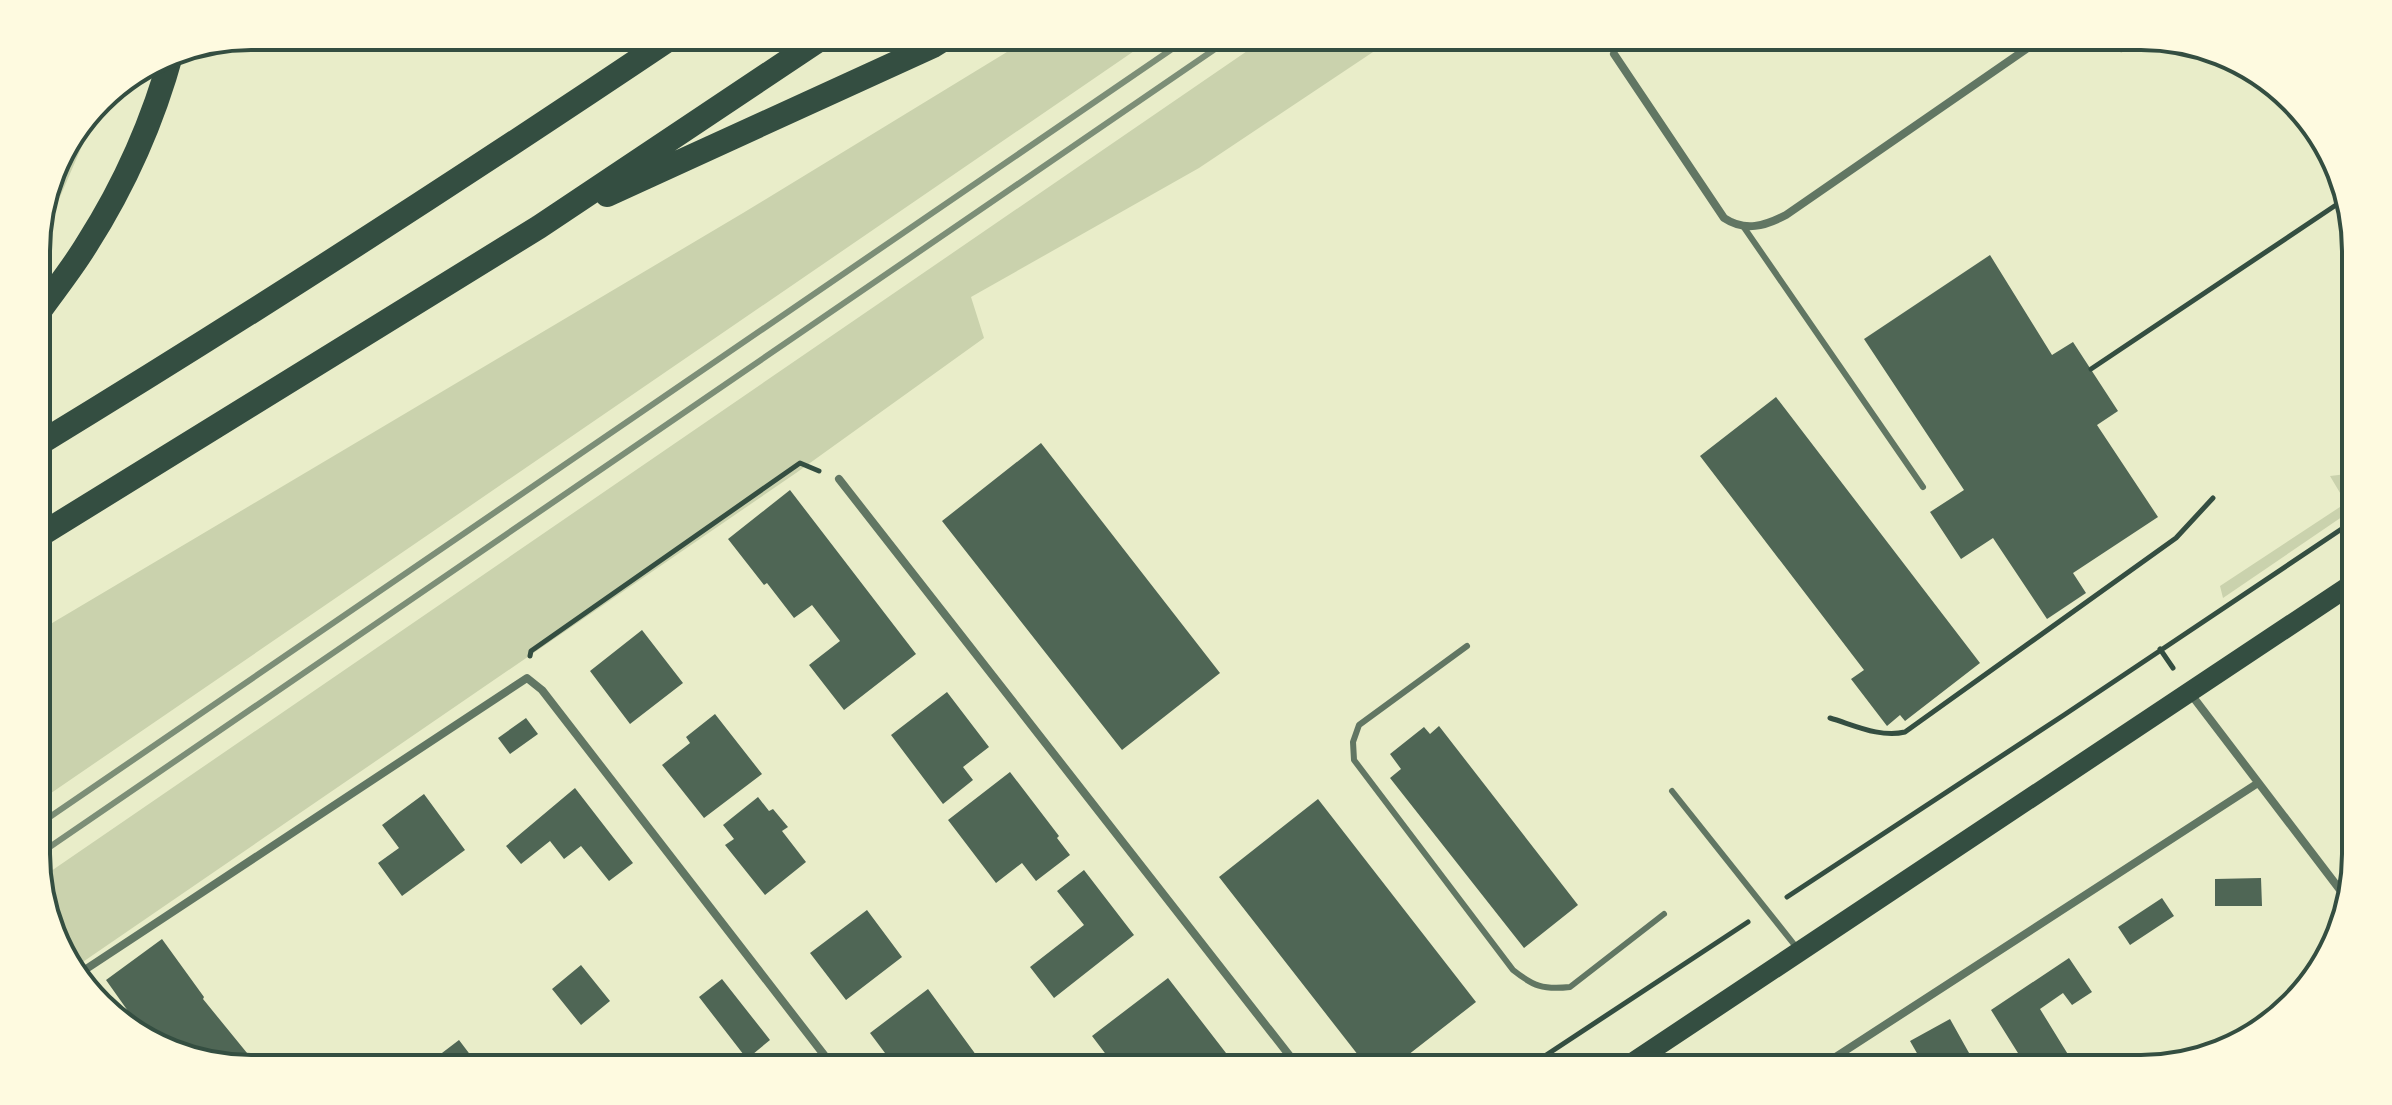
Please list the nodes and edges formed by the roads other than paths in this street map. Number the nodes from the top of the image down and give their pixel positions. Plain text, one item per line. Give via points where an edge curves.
1 (653, 50) edge
2 (804, 50) edge
3 (923, 50) edge
4 (2025, 50) edge
5 (1614, 54) dead end
6 (166, 69) edge
7 (1743, 226) junction
8 (539, 227) junction
9 (50, 297) edge
10 (50, 437) edge
11 (839, 479) road end
12 (1923, 487) dead end
13 (50, 529) edge
14 (2342, 591) edge
15 (1467, 646) dead end
16 (2189, 692) junction
17 (2258, 783) junction
18 (1672, 791) dead end
19 (2339, 888) edge
20 (1664, 914) dead end
21 (1800, 951) junction
22 (87, 968) edge
23 (824, 1055) edge
24 (1289, 1055) edge
25 (1644, 1055) edge
26 (1839, 1055) edge

1 - 10 highway via 211,339
2 - 8 highway
3 - 8 highway
4 - 7 street via 1786,215 1757,227
5 - 7 street via 1724,218
6 - 9 highway via 121,182 87,245
7 - 12 lane
8 - 13 highway
11 - 24 street
14 - 16 main road
15 - 20 lane via 1359,725 1354,760 1513,970 1530,984 1570,987
16 - 17 street
16 - 21 main road
17 - 19 street
17 - 26 street
18 - 21 lane
21 - 25 main road
22 - 23 street via 527,678 542,690

